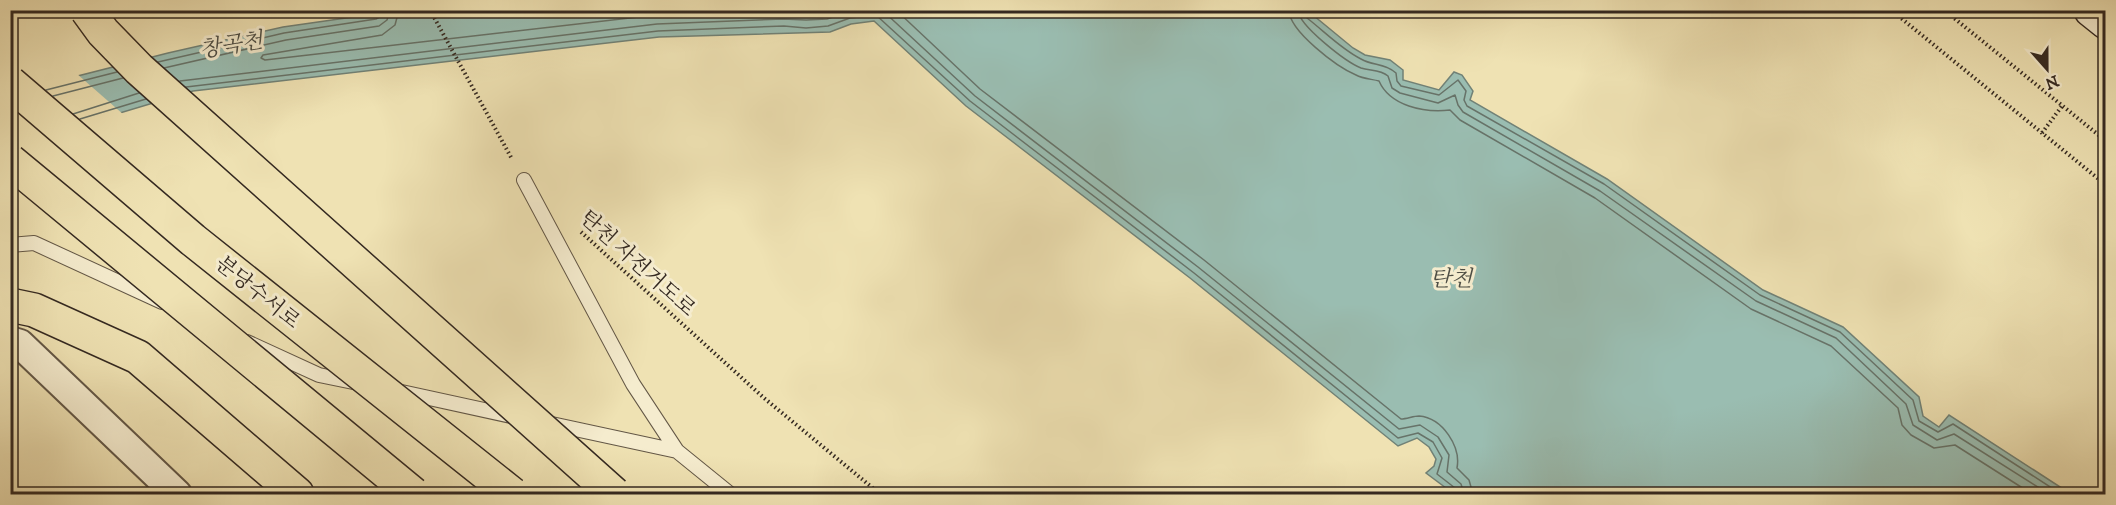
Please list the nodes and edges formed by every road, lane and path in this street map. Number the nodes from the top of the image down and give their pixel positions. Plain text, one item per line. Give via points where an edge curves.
1 (87, 10) edge
2 (430, 10) edge
3 (1891, 10) edge
4 (1944, 10) edge
5 (2091, 10) edge
6 (2106, 22) edge
7 (10, 83) edge
8 (2062, 106) junction
9 (2042, 133) junction
10 (2106, 141) edge
11 (10, 161) edge
12 (524, 180) joint
13 (2106, 185) edge
14 (579, 230) dead end
15 (10, 245) edge
16 (10, 305) edge
17 (10, 341) edge
18 (677, 451) junction
19 (177, 495) edge
20 (297, 495) edge
21 (413, 495) edge
22 (513, 495) edge
23 (614, 495) edge
24 (730, 495) edge
25 (880, 495) edge

1 - 23 highway, bridge via 139,69
2 - 12 path
3 - 9 path
4 - 8 path
5 - 6 main road
7 - 22 highway, 분당수서로, bridge via 193,240
8 - 9 path
8 - 10 path
9 - 13 path
11 - 21 highway, bridge
12 - 18 lane via 633,384
14 - 25 path, 탄천 자전거도로 via 764,399
15 - 18 lane via 34,243 319,375
16 - 20 highway via 34,310 138,357
17 - 19 street via 20,344
18 - 24 lane

